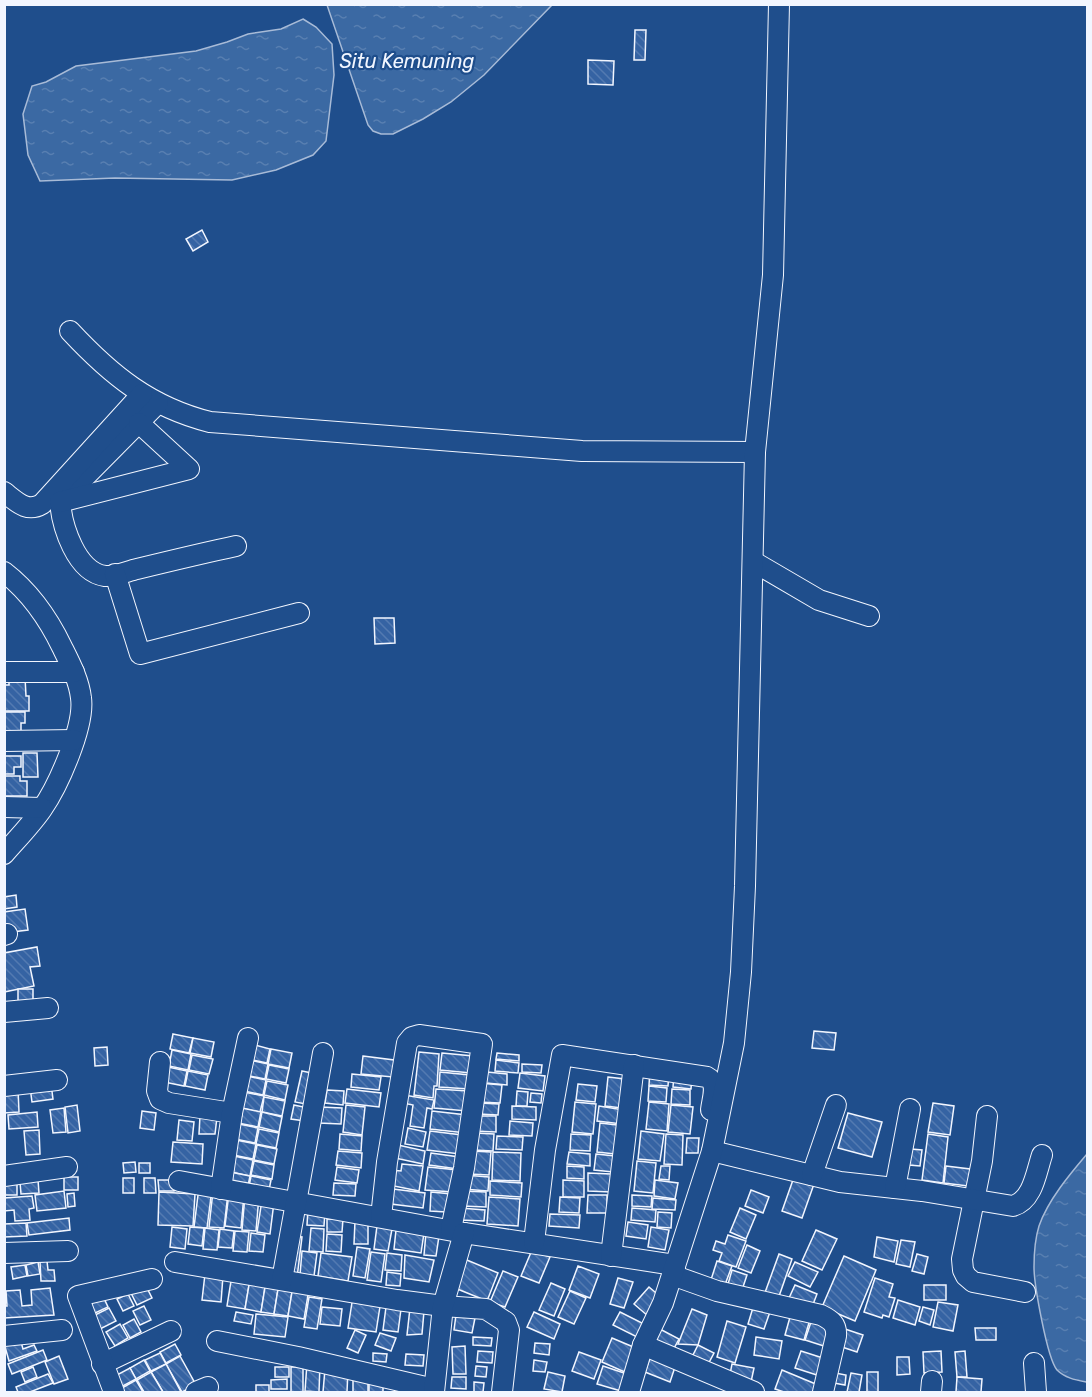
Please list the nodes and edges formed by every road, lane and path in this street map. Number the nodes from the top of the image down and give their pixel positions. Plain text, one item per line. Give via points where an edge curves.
1 (779, 4) edge
2 (70, 331) dead end
3 (150, 399) junction
4 (139, 423) junction
5 (755, 452) junction
6 (4, 492) edge
7 (60, 502) junction
8 (236, 546) dead end
9 (754, 562) junction
10 (4, 572) edge
11 (115, 574) junction
12 (299, 613) dead end
13 (869, 616) dead end
14 (4, 672) edge
15 (74, 672) junction
16 (74, 740) junction
17 (4, 741) edge
18 (4, 807) edge
19 (42, 808) junction
20 (4, 854) edge
21 (48, 1008) dead end
22 (4, 1012) edge
23 (248, 1038) dead end
24 (324, 1053) dead end
25 (160, 1062) dead end
26 (634, 1065) junction
27 (57, 1080) dead end
28 (4, 1086) edge
29 (836, 1105) dead end
30 (910, 1109) dead end
31 (232, 1113) junction
32 (987, 1116) dead end
33 (712, 1151) junction
34 (1042, 1155) dead end
35 (67, 1167) dead end
36 (812, 1175) junction
37 (4, 1176) edge
38 (179, 1181) dead end
39 (895, 1188) junction
40 (221, 1189) junction
41 (975, 1199) junction
42 (296, 1201) junction
43 (381, 1216) junction
44 (458, 1231) junction
45 (534, 1242) junction
46 (68, 1251) dead end
47 (4, 1253) edge
48 (611, 1256) junction
49 (175, 1262) dead end
50 (671, 1268) junction
51 (152, 1279) dead end
52 (282, 1280) junction
53 (1025, 1292) dead end
54 (443, 1306) junction
55 (62, 1330) dead end
56 (171, 1331) dead end
57 (4, 1336) edge
58 (217, 1341) dead end
59 (643, 1345) junction
60 (1034, 1363) dead end
61 (102, 1364) junction
62 (434, 1391) edge
63 (114, 1392) edge
64 (502, 1392) edge
65 (628, 1392) edge
66 (754, 1392) edge
67 (823, 1392) edge
68 (1036, 1392) edge

1 - 5 street via 773,275
2 - 3 street via 123,382
3 - 4 street
3 - 5 street via 184,416 210,422 301,430 582,451
3 - 6 street via 42,504 25,508
4 - 7 street
4 - 7 street via 189,469
5 - 9 street
7 - 11 street via 67,535 84,566 106,576
8 - 11 street
9 - 13 street via 819,600
9 - 33 street via 741,972 734,1043
10 - 15 street via 24,588 54,630
11 - 12 street via 140,654
14 - 15 street
15 - 16 street via 81,708
16 - 17 street
16 - 19 street via 63,771
18 - 19 street
19 - 20 street
21 - 22 street
23 - 31 street
24 - 42 street
25 - 31 street via 160,1099
26 - 45 street via 562,1055
26 - 48 street
26 - 50 street via 707,1077 714,1084 708,1127
27 - 28 street
29 - 36 street
30 - 39 street
31 - 40 street
32 - 41 street
33 - 36 street
33 - 50 street
34 - 41 street via 1029,1196 1020,1204
35 - 37 street
36 - 39 street
38 - 40 street
39 - 41 street
40 - 42 street
41 - 53 street via 962,1259 966,1276 982,1285
42 - 43 street
42 - 52 street
43 - 44 street
43 - 44 street via 407,1043 419,1035 482,1044
44 - 45 street
44 - 54 street
45 - 48 street
46 - 47 street
48 - 50 street
49 - 52 street
50 - 59 street via 663,1303
50 - 67 street via 717,1291 831,1320 836,1336
51 - 61 street via 78,1296
52 - 54 street
54 - 62 street
54 - 64 street via 486,1309 506,1322 509,1342
55 - 57 street
56 - 61 street
58 - 62 street
59 - 65 street
59 - 66 street
60 - 68 street
61 - 63 street

